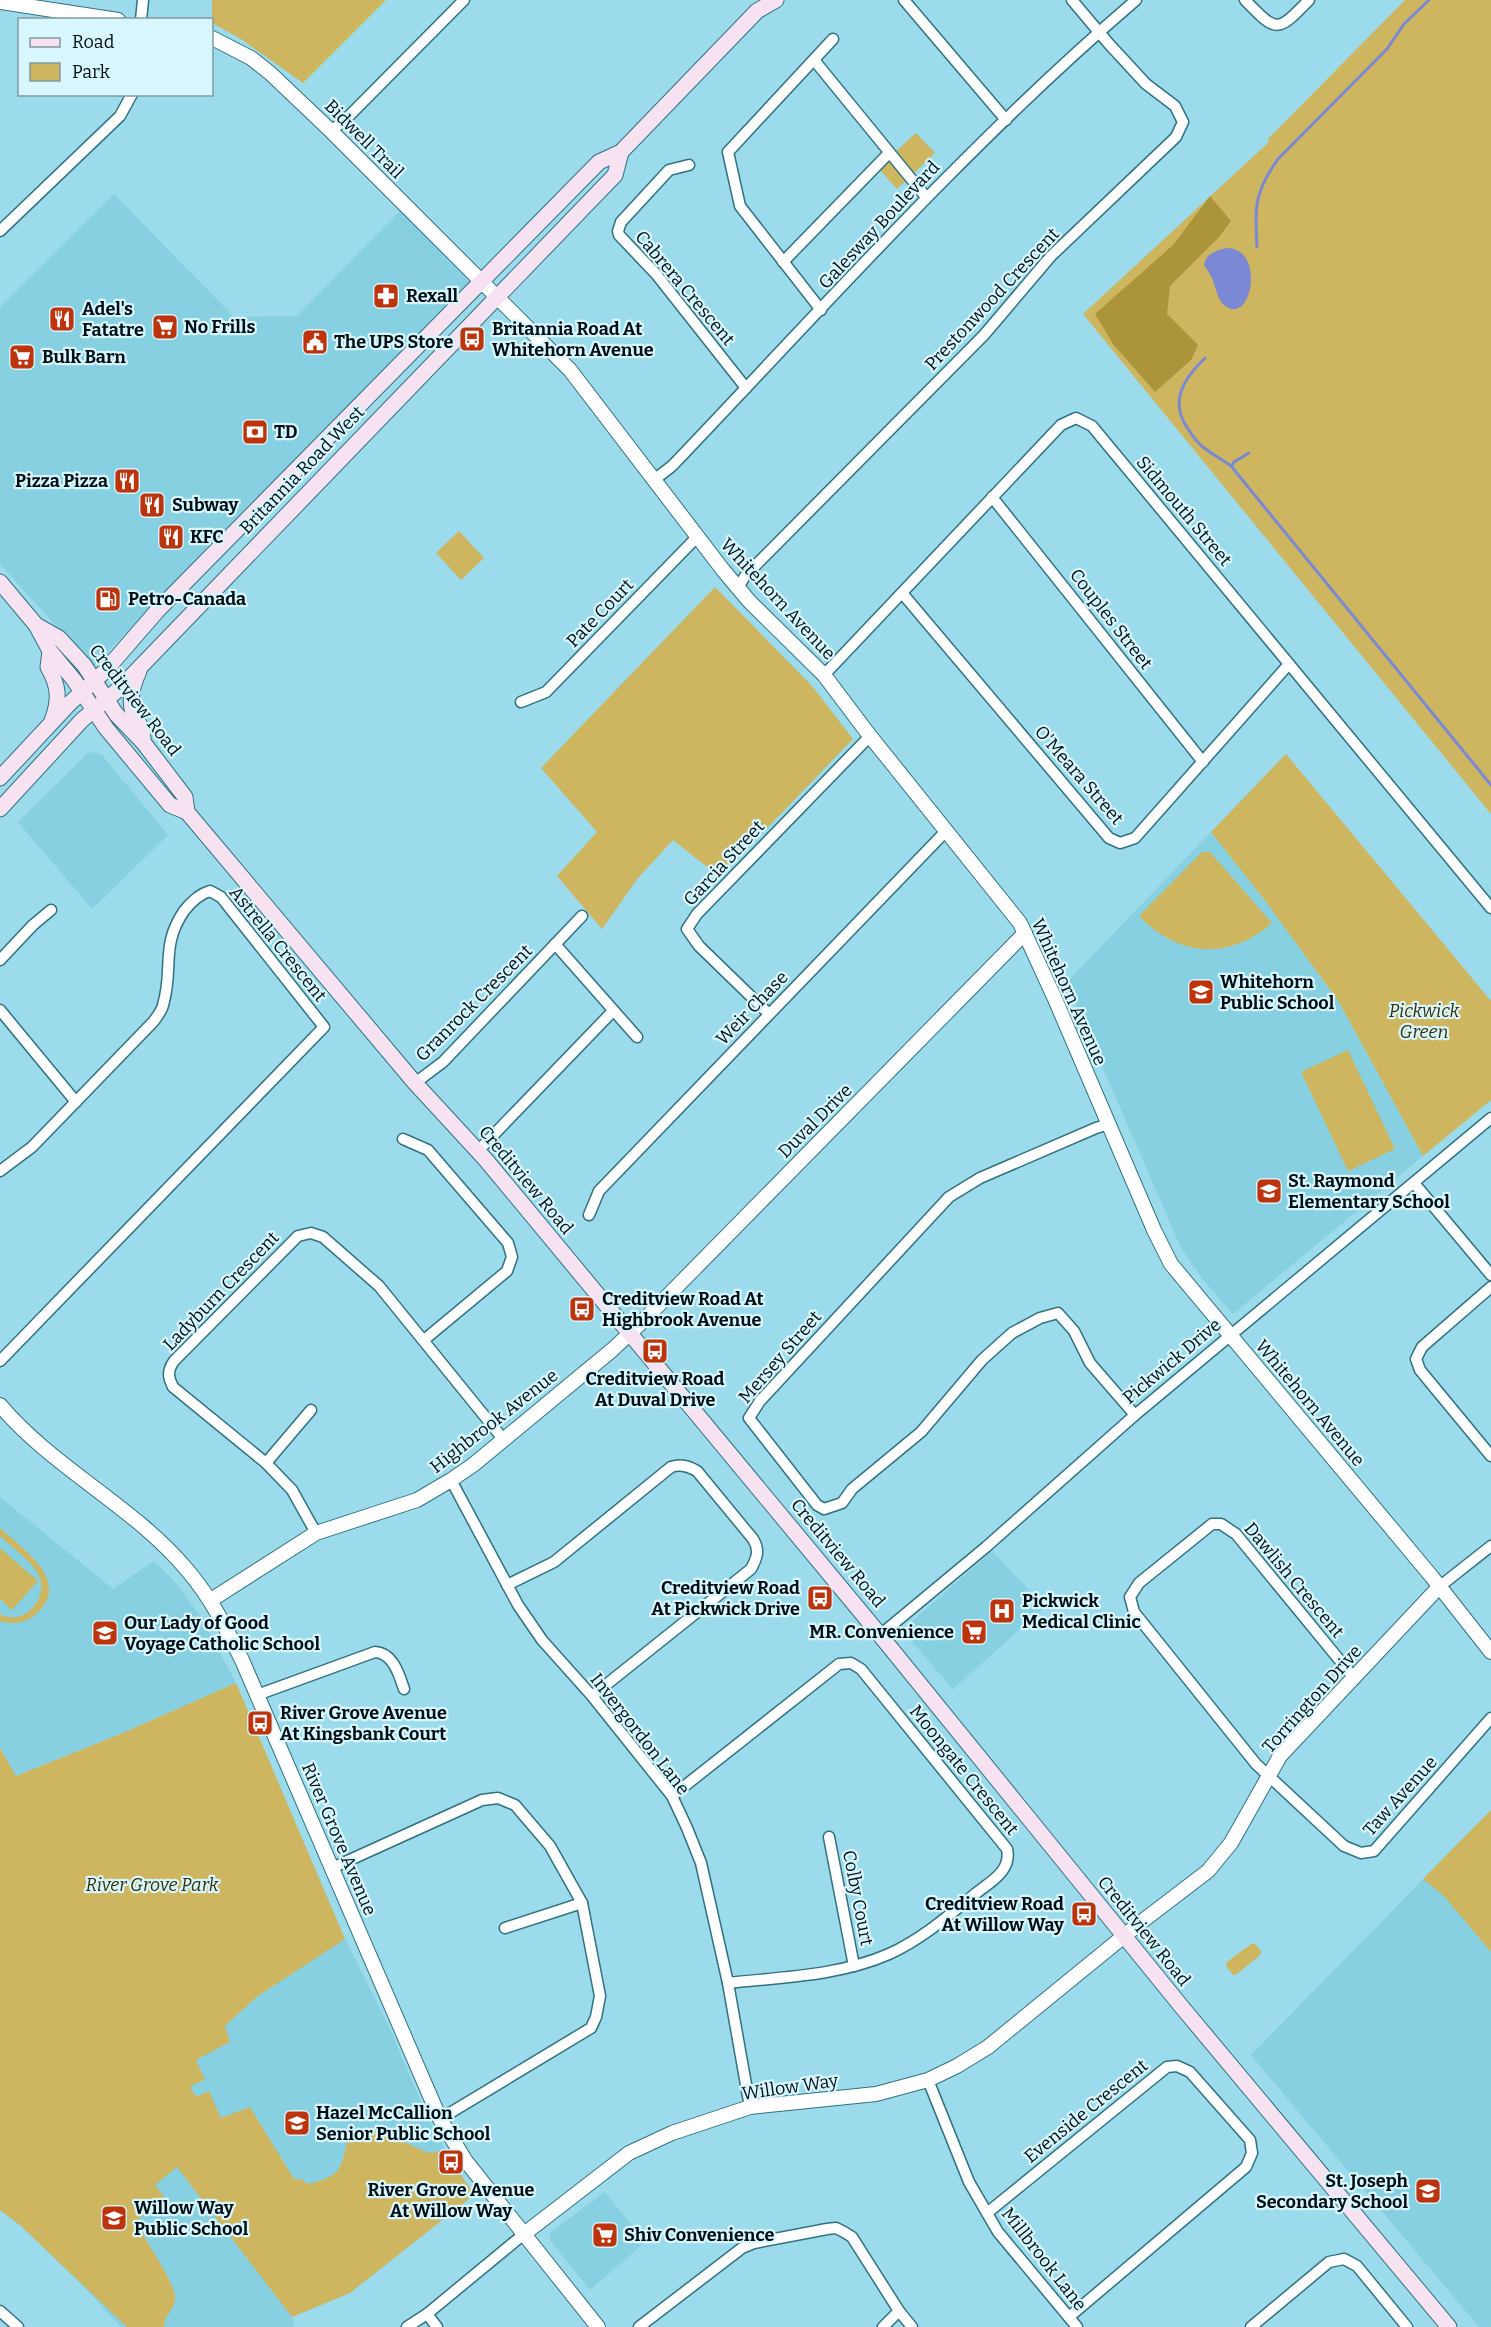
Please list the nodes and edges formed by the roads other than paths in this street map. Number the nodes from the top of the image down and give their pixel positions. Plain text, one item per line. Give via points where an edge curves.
1 (143, 0) edge
2 (464, 0) edge
3 (776, 0) edge
4 (904, 0) edge
5 (1072, 0) edge
6 (1136, 0) edge
7 (1245, 0) edge
8 (1310, 0) edge
9 (1, 3) edge
10 (760, 5) edge
11 (104, 18) edge
12 (141, 18) edge
13 (1099, 32) junction
14 (213, 39) edge
15 (833, 39) dead end
16 (814, 60) junction
17 (131, 96) edge
18 (1006, 120) junction
19 (331, 131) junction
20 (621, 152) junction
21 (889, 153) junction
22 (689, 165) dead end
23 (926, 197) junction
24 (0, 231) edge
25 (783, 262) junction
26 (481, 280) junction
27 (496, 296) junction
28 (821, 310) junction
29 (747, 388) junction
30 (654, 480) junction
31 (992, 497) junction
32 (696, 538) junction
33 (0, 582) edge
34 (738, 588) junction
35 (902, 593) junction
36 (36, 626) junction
37 (50, 651) junction
38 (142, 664) junction
39 (1289, 664) junction
40 (824, 675) junction
41 (95, 680) junction
42 (82, 692) junction
43 (107, 699) junction
44 (521, 702) dead end
45 (94, 710) junction
46 (51, 723) junction
47 (870, 736) junction
48 (143, 742) junction
49 (1203, 762) junction
50 (0, 778) edge
51 (0, 809) edge
52 (187, 812) junction
53 (946, 830) junction
54 (1491, 908) edge
55 (51, 910) dead end
56 (582, 916) dead end
57 (1025, 933) junction
58 (555, 944) junction
59 (0, 960) edge
60 (0, 1010) edge
61 (614, 1011) junction
62 (769, 1014) junction
63 (637, 1037) dead end
64 (415, 1083) junction
65 (76, 1102) junction
66 (1491, 1118) edge
67 (1109, 1124) junction
68 (403, 1138) dead end
69 (478, 1151) junction
70 (0, 1171) edge
71 (1414, 1183) junction
72 (589, 1215) dead end
73 (1491, 1275) edge
74 (1491, 1287) edge
75 (630, 1334) junction
76 (1229, 1335) junction
77 (424, 1340) junction
78 (0, 1361) edge
79 (0, 1405) edge
80 (311, 1410) dead end
81 (1134, 1414) junction
82 (504, 1440) junction
83 (1491, 1456) edge
84 (266, 1462) junction
85 (451, 1480) junction
86 (316, 1533) junction
87 (1491, 1546) edge
88 (507, 1585) junction
89 (1440, 1587) junction
90 (211, 1600) junction
91 (880, 1635) junction
92 (1491, 1652) edge
93 (1355, 1679) junction
94 (404, 1689) dead end
95 (257, 1695) junction
96 (592, 1696) junction
97 (1491, 1718) edge
98 (1269, 1776) junction
99 (672, 1796) junction
100 (829, 1837) dead end
101 (332, 1868) junction
102 (582, 1904) junction
103 (505, 1928) dead end
104 (1124, 1937) junction
105 (854, 1966) junction
106 (728, 1983) junction
107 (928, 2080) junction
108 (750, 2107) junction
109 (440, 2119) junction
110 (987, 2213) junction
111 (524, 2234) junction
112 (0, 2311) edge
113 (898, 2311) junction
114 (427, 2314) junction
115 (1069, 2317) junction
116 (18, 2327) edge
117 (408, 2327) edge
118 (437, 2327) edge
119 (598, 2327) edge
120 (639, 2327) edge
121 (883, 2327) edge
122 (912, 2327) edge
123 (1077, 2327) edge
124 (1251, 2327) edge
125 (1407, 2327) edge
126 (1449, 2327) edge

1 - 12 street
2 - 19 street
3 - 10 main road, Britannia Road West
4 - 18 street
5 - 13 street
6 - 13 street, Galesway Boulevard
7 - 8 street via 1275,26 1283,25
9 - 11 street
10 - 20 main road, Britannia Road West
13 - 18 street, Galesway Boulevard
13 - 34 street, Prestonwood Crescent via 1146,84 1175,106 1183,122 1176,137 1051,256 984,335 745,576
14 - 19 street, Bidwell Trail via 251,58
15 - 16 street
16 - 21 street
16 - 25 street via 728,152 740,206
17 - 24 street via 120,116
18 - 23 street, Galesway Boulevard
19 - 26 street, Bidwell Trail
20 - 26 main road, Britannia Road West via 599,162
20 - 27 main road, Britannia Road West via 615,175
21 - 23 street
21 - 25 street
22 - 29 street, Cabrera Crescent via 669,170 621,222 619,235 656,274
23 - 28 street, Galesway Boulevard
25 - 28 street
26 - 27 street, Bidwell Trail
26 - 41 main road, Britannia Road West
27 - 30 street, Whitehorn Avenue via 570,370
27 - 38 main road, Britannia Road West
28 - 29 street, Galesway Boulevard
29 - 30 street, Galesway Boulevard
30 - 32 street, Whitehorn Avenue
31 - 35 street, Sidmouth Street
31 - 39 street, Sidmouth Street via 1061,425 1076,418 1092,426
31 - 49 street, Couples Street
32 - 34 street, Whitehorn Avenue
32 - 44 street, Pate Court via 546,692
33 - 36 main road, Creditview Road
34 - 40 street, Whitehorn Avenue
35 - 40 street, Sidmouth Street
35 - 49 street, O'Meara Street via 1109,838 1120,843 1135,838
36 - 37 main road, Creditview Road
36 - 41 main road, Creditview Road via 59,638
37 - 42 main road, Creditview Road
37 - 46 main road via 48,667 58,694
38 - 43 main road, Britannia Road West
38 - 48 main road via 134,681 132,699
39 - 49 street, O'Meara Street
39 - 54 street, Sidmouth Street
40 - 47 street, Whitehorn Avenue
41 - 42 main road, Britannia Road West
41 - 43 main road, Creditview Road
42 - 45 main road, Creditview Road
42 - 46 main road, Britannia Road West
43 - 45 main road, Britannia Road West
43 - 48 main road, Creditview Road
45 - 51 main road, Britannia Road West
45 - 52 main road, Creditview Road via 170,805
46 - 50 main road, Britannia Road West
47 - 53 street, Whitehorn Avenue
47 - 62 street, Garcia Street via 697,914 687,929 699,946
48 - 52 main road, Creditview Road via 184,797
52 - 64 main road, Creditview Road
53 - 57 street, Whitehorn Avenue
53 - 62 street, Weir Chase
55 - 59 street
56 - 58 street, Granrock Crescent
57 - 67 street, Whitehorn Avenue
57 - 75 street, Duval Drive
58 - 61 street, Granrock Crescent
58 - 64 street, Granrock Crescent via 443,1062
60 - 65 street
61 - 63 street, Granrock Crescent
61 - 69 street
62 - 72 street, Weir Chase via 599,1191
64 - 69 main road, Creditview Road
65 - 70 street, Astrella Crescent via 32,1147
65 - 78 street, Astrella Crescent via 163,1007 172,931 188,906 210,891 221,897 324,1027
66 - 71 street, Pickwick Drive
67 - 76 street, Whitehorn Avenue via 1171,1264
67 - 81 street, Mersey Street via 980,1178 950,1197 748,1418 816,1505 824,1509 842,1503 852,1489 921,1432 982,1360 1012,1333 1058,1313 1074,1331 1090,1363
68 - 77 street via 428,1150 508,1243 512,1257 507,1271
69 - 75 main road, Creditview Road
71 - 73 street
71 - 76 street, Pickwick Drive
74 - 83 street via 1422,1347 1416,1359 1420,1370
75 - 82 street, Highbrook Avenue
75 - 91 main road, Creditview Road
76 - 81 street, Pickwick Drive
76 - 89 street, Whitehorn Avenue
77 - 82 street, Ladyburn Crescent
77 - 84 street, Ladyburn Crescent via 379,1286 323,1237 305,1234 292,1241 169,1368 173,1388
79 - 90 street, River Grove Avenue via 26,1435 152,1535
80 - 84 street
81 - 91 street, Pickwick Drive
82 - 85 street, Highbrook Avenue
84 - 86 street, Ladyburn Crescent via 292,1490
85 - 86 street, Highbrook Avenue via 417,1500
85 - 88 street, Invergordon Lane
86 - 90 street, Highbrook Avenue
87 - 89 street, Torrington Drive
88 - 96 street, Invergordon Lane via 542,1640
88 - 96 street via 555,1562 677,1465 697,1471 753,1539 757,1552 750,1569
89 - 92 street, Whitehorn Avenue
89 - 93 street, Torrington Drive
90 - 95 street, River Grove Avenue
91 - 104 main road, Creditview Road
93 - 98 street, Torrington Drive via 1280,1756
93 - 98 street, Dawlish Crescent via 1236,1534 1221,1524 1212,1524 1139,1583 1130,1598 1134,1612
94 - 95 street via 398,1670 387,1656 375,1652
95 - 101 street, River Grove Avenue
96 - 99 street, Invergordon Lane
97 - 98 street, Taw Avenue via 1374,1851 1361,1853 1344,1846
98 - 104 street, Torrington Drive via 1231,1842 1208,1871
99 - 105 street, Moongate Crescent via 839,1664 851,1663 861,1670 1001,1840 1009,1857 1002,1872 926,1933 889,1954
99 - 106 street, Invergordon Lane via 701,1863
100 - 105 street, Colby Court
101 - 102 street via 482,1800 498,1798 515,1805 550,1846
101 - 109 street, River Grove Avenue
102 - 103 street
102 - 109 street via 600,1996 591,2028
104 - 107 street, Willow Way via 988,2047
104 - 126 main road, Creditview Road
105 - 106 street, Moongate Crescent
106 - 108 street, Invergordon Lane
107 - 108 street, Willow Way via 876,2094
107 - 110 street, Millbrook Lane via 969,2182
108 - 111 street, Willow Way via 672,2133 629,2153
109 - 111 street, River Grove Avenue via 465,2160
110 - 115 street, Millbrook Lane via 998,2232
110 - 115 street, Evenside Crescent via 1167,2067 1177,2066 1190,2072 1250,2140 1252,2153 1246,2167
111 - 114 street, Willow Way
111 - 119 street, River Grove Avenue
112 - 116 street
113 - 120 street via 852,2237 836,2228 742,2248
113 - 121 street
113 - 122 street
114 - 117 street, Willow Way
114 - 118 street
115 - 123 street, Millbrook Lane
124 - 125 street via 1329,2262 1344,2259 1357,2266

